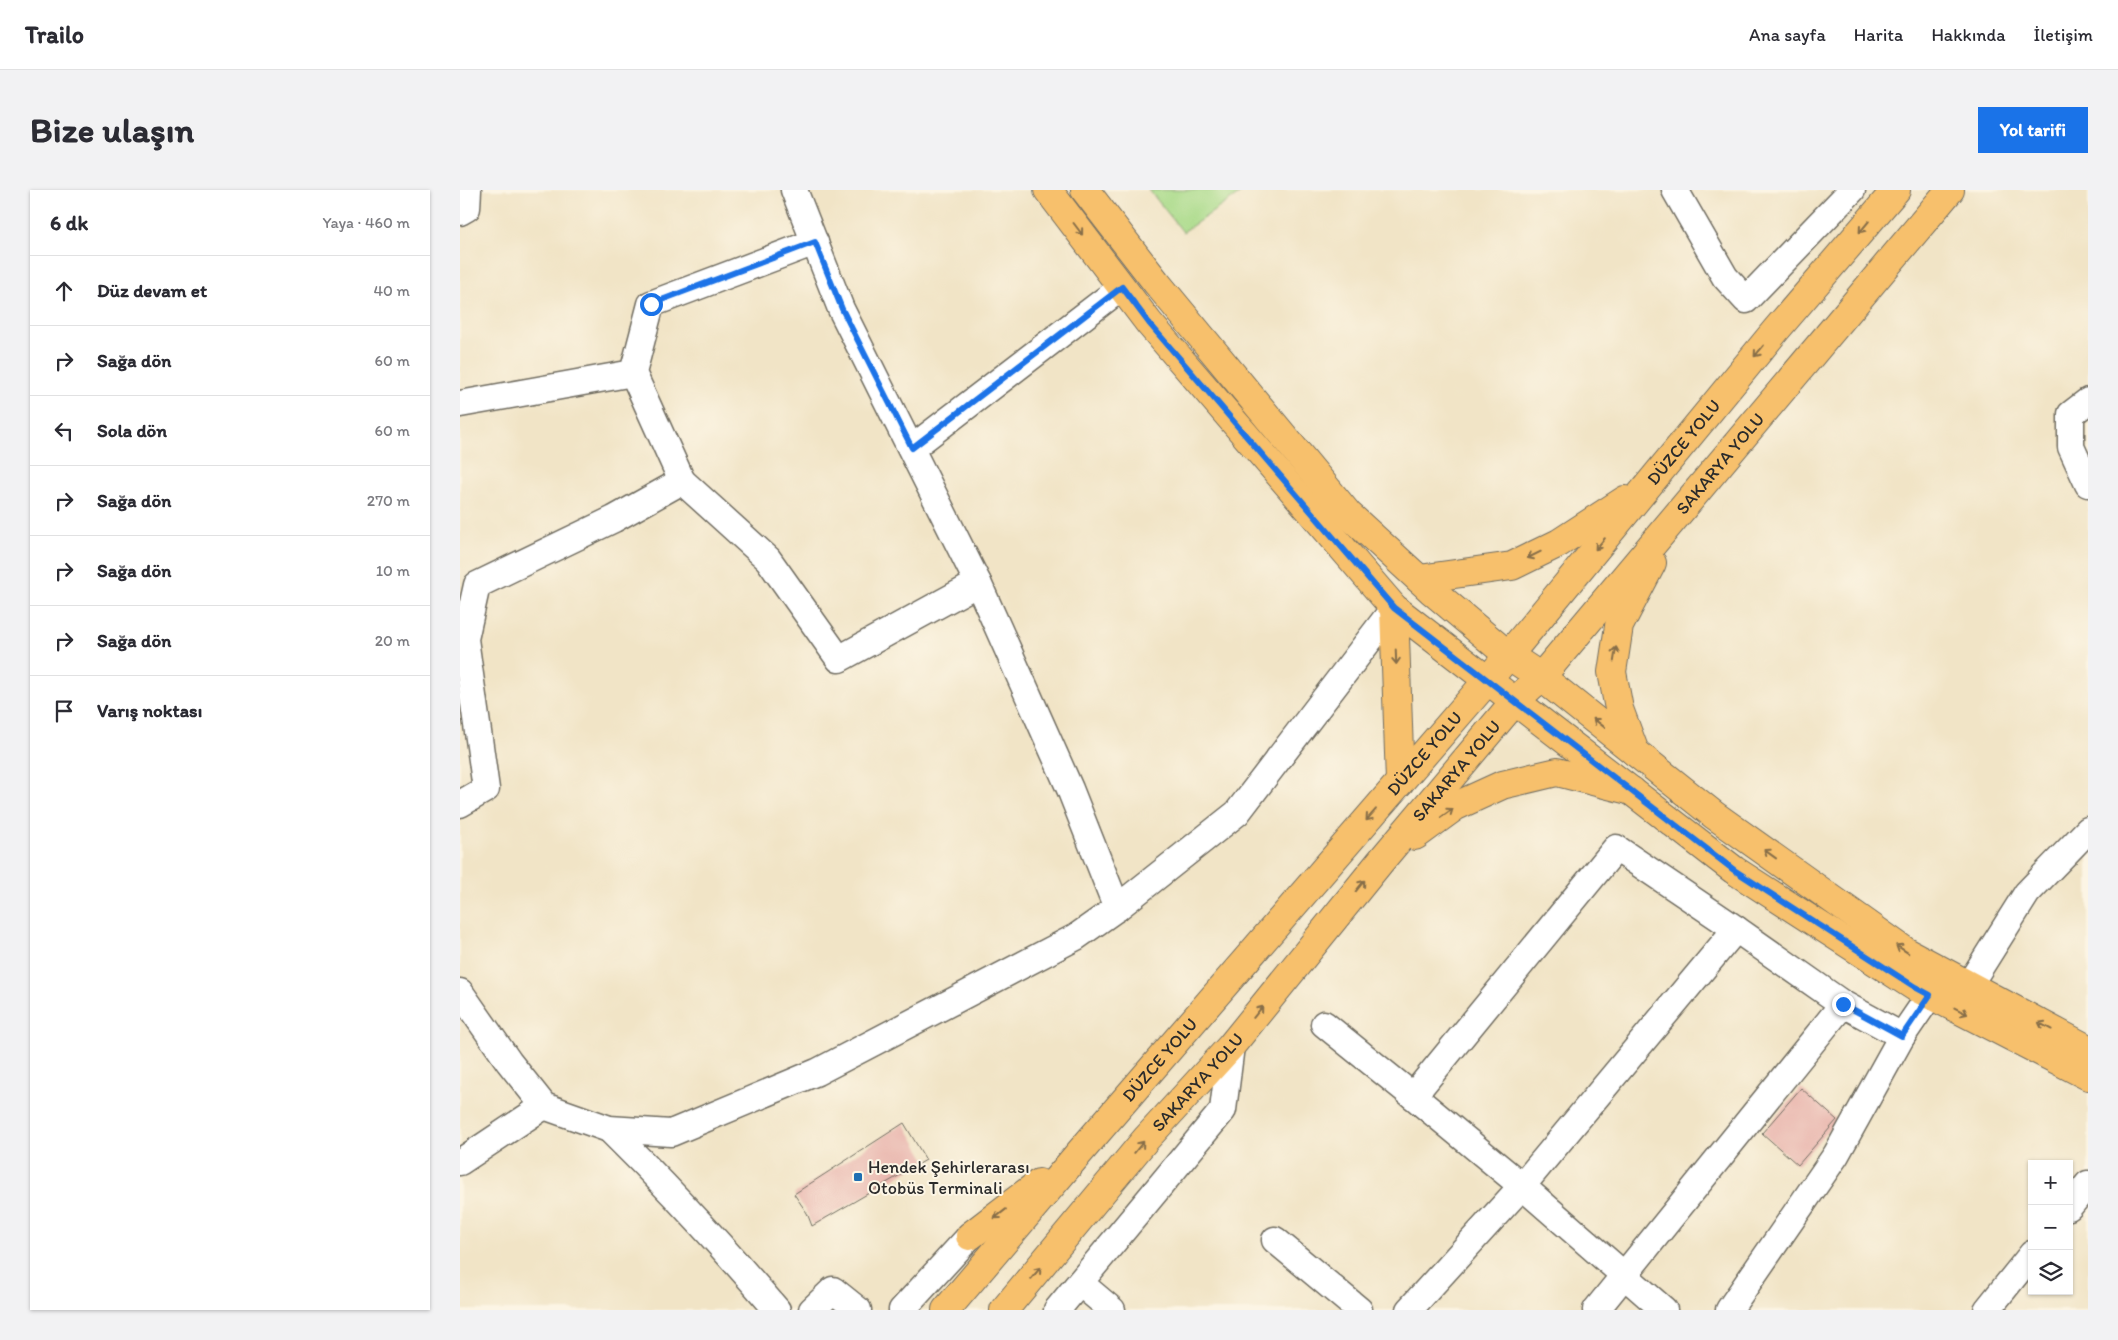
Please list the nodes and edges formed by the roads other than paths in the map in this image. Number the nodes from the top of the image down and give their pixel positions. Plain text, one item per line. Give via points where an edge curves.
1 (468, 190) edge
2 (794, 190) edge
3 (1048, 190) edge
4 (1085, 190) edge
5 (1675, 190) edge
6 (1852, 190) edge
7 (1896, 190) edge
8 (1950, 190) edge
9 (460, 212) edge
10 (815, 242) junction
11 (1122, 287) junction
12 (633, 373) junction
13 (2088, 401) edge
14 (460, 404) edge
15 (912, 448) junction
16 (682, 481) junction
17 (1650, 484) junction
18 (2088, 484) edge
19 (1674, 519) junction
20 (1419, 579) junction
21 (978, 583) junction
22 (1394, 608) junction
23 (1508, 655) junction
24 (1542, 678) junction
25 (1488, 680) junction
26 (1515, 701) junction
27 (1635, 752) junction
28 (1400, 782) junction
29 (1632, 791) junction
30 (460, 804) edge
31 (2088, 830) edge
32 (1380, 862) junction
33 (1117, 908) junction
34 (1736, 929) junction
35 (1969, 985) junction
36 (460, 992) edge
37 (1930, 995) junction
38 (1843, 1004) junction
39 (1324, 1024) dead end
40 (1902, 1036) junction
41 (1231, 1046) junction
42 (2088, 1049) edge
43 (2088, 1076) edge
44 (1413, 1096) junction
45 (544, 1106) junction
46 (609, 1129) junction
47 (1080, 1152) junction
48 (460, 1162) edge
49 (2088, 1184) edge
50 (1522, 1186) junction
51 (2071, 1205) edge
52 (970, 1236) joint
53 (1275, 1240) dead end
54 (2028, 1259) edge
55 (1624, 1275) junction
56 (1080, 1283) junction
57 (777, 1310) edge
58 (812, 1310) edge
59 (858, 1310) edge
60 (902, 1310) edge
61 (946, 1310) edge
62 (1004, 1310) edge
63 (1057, 1310) edge
64 (1112, 1310) edge
65 (1359, 1310) edge
66 (1409, 1310) edge
67 (1596, 1310) edge
68 (1664, 1310) edge
69 (1730, 1310) edge
70 (1987, 1310) edge

1 - 9 street via 467,208
2 - 10 street
3 -> 11 main road
4 - 20 main road via 1156,282 1348,514
5 - 6 street via 1725,277 1746,300
7 -> 17 main road, DÜZCE YOLU
8 - 19 main road, SAKARYA YOLU
10 - 12 street via 651,304
10 - 15 street via 842,309
11 - 15 street
11 - 22 main road via 1149,323
12 - 14 street
12 - 16 street
13 - 18 street via 2071,414 2071,447
15 - 21 street
16 - 21 street via 768,559 839,659
16 - 30 street via 614,519 477,585 465,639 486,789
17 -> 20 main road via 1560,543 1512,566
17 -> 23 main road, DÜZCE YOLU
19 - 24 main road, SAKARYA YOLU
27 -> 19 main road via 1619,709 1612,672 1619,626
20 - 23 main road
21 - 33 street via 1070,789
22 - 25 main road
22 -> 28 main road
22 - 33 street via 1237,813
23 - 24 main road
23 - 25 main road, DÜZCE YOLU
24 - 26 main road, SAKARYA YOLU
27 -> 24 main road
25 - 26 main road
25 - 28 main road, DÜZCE YOLU
26 - 29 main road
26 - 32 main road, SAKARYA YOLU
35 -> 27 main road via 1905,951 1714,815
28 -> 47 main road, DÜZCE YOLU
32 -> 29 main road via 1456,806 1502,785 1557,772
29 - 37 main road via 1734,870
31 - 35 street via 2026,893
41 -> 32 main road, SAKARYA YOLU
33 - 46 street via 1076,937 817,1072 672,1133
34 - 38 street
34 - 44 street via 1616,848
34 - 50 street
42 -> 35 main road
36 - 45 street
37 - 40 street
37 -> 43 main road
38 - 40 street
38 - 55 street
39 - 44 street
40 - 69 street via 1836,1156
41 - 56 street via 1223,1110
62 -> 41 main road, SAKARYA YOLU via 1146,1139
44 - 50 street
45 - 46 street
45 - 48 street
46 - 57 street via 727,1251
47 -> 52 main road
47 - 61 main road, DÜZCE YOLU
49 - 51 street
50 - 55 street
50 - 66 street
52 - 60 street
53 - 65 street
54 - 70 street
55 - 67 street
55 - 68 street
56 - 63 street
56 - 64 street
58 - 59 street via 833,1290

